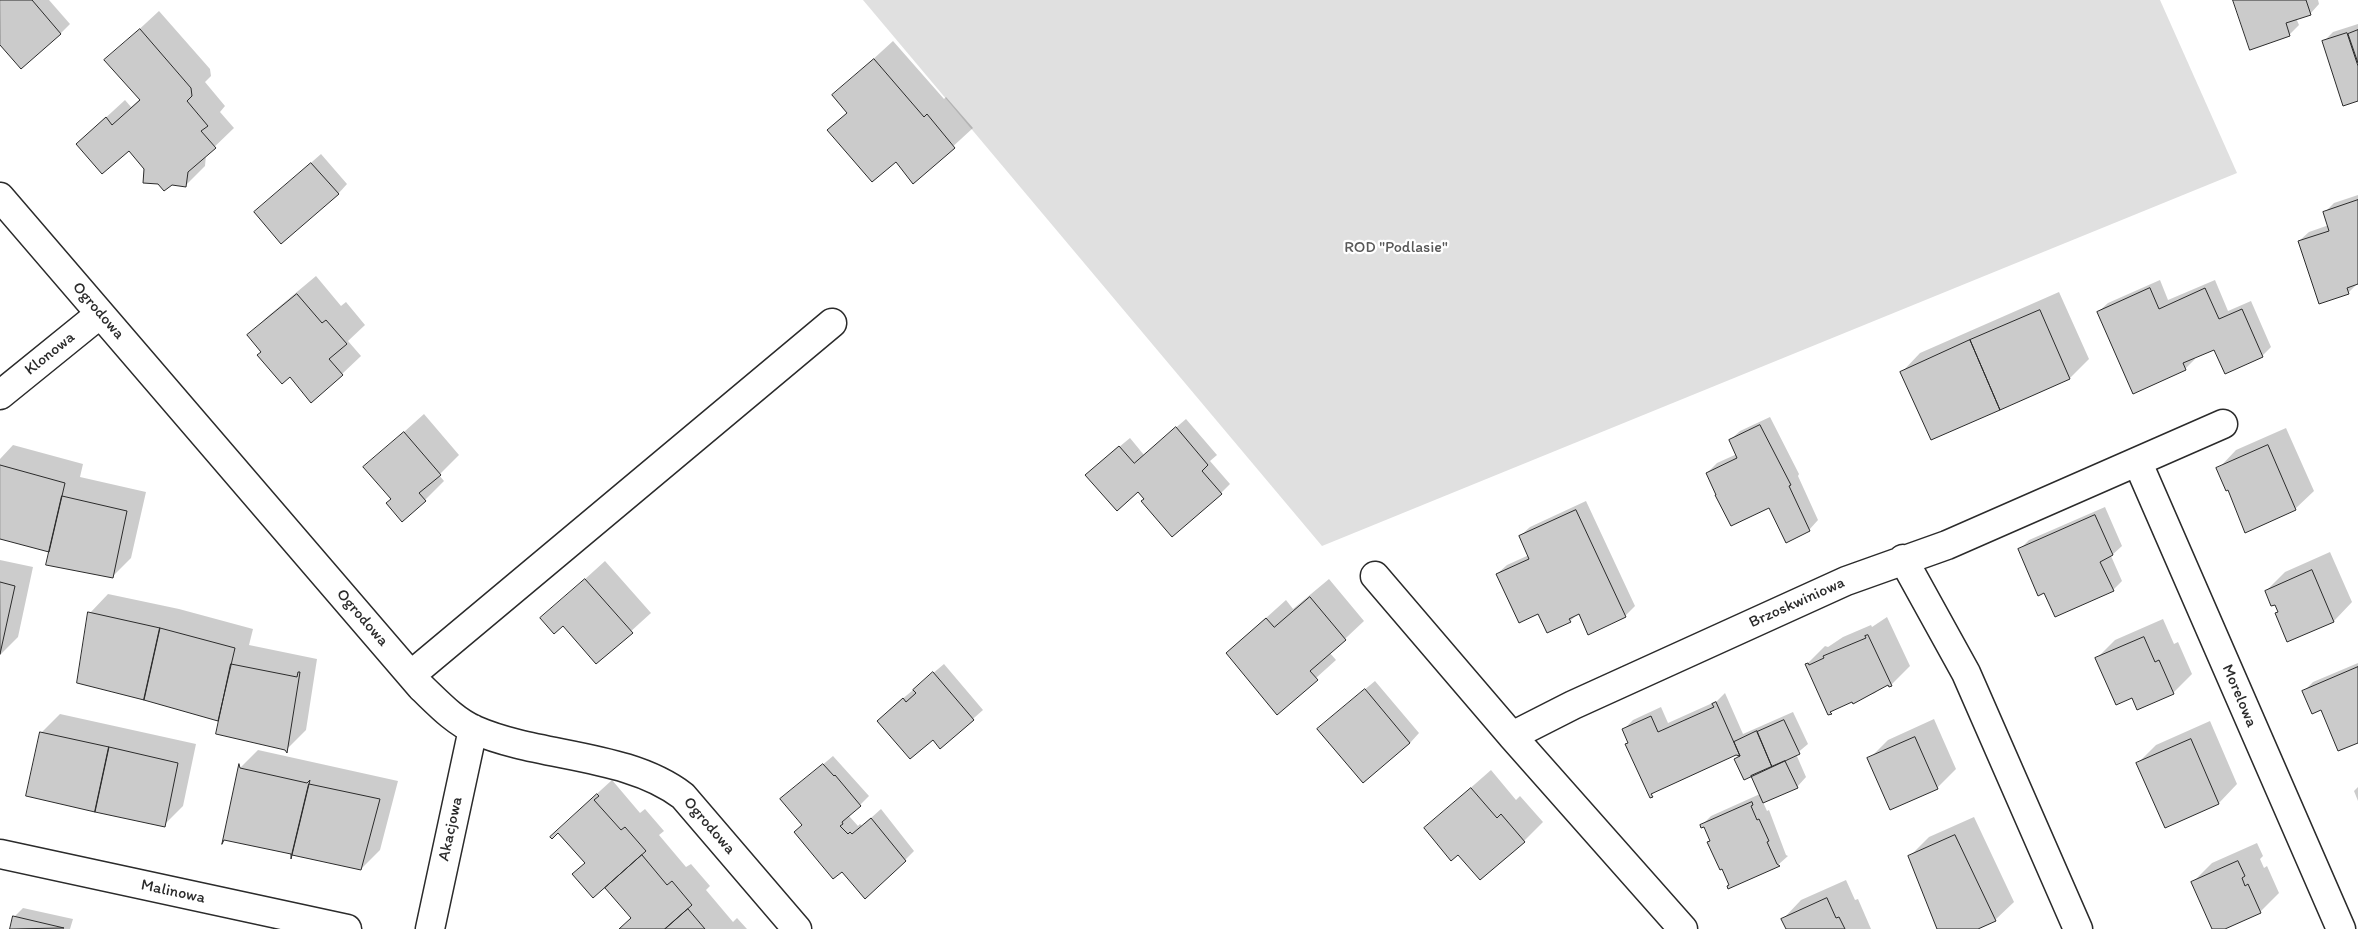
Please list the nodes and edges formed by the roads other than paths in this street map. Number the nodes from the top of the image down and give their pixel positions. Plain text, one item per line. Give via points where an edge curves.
1 (0, 197) edge
2 (100, 314) junction
3 (832, 323) dead end
4 (0, 395) edge
5 (2223, 424) dead end
6 (2138, 463) junction
7 (1903, 559) junction
8 (1375, 576) dead end
9 (411, 675) junction
10 (473, 729) junction
11 (1512, 736) junction
12 (0, 854) edge
13 (347, 929) edge
14 (430, 929) edge
15 (797, 929) edge
16 (1683, 929) edge
17 (2078, 929) edge
18 (2340, 929) edge

1 - 2 street, Ogrodowa
2 - 4 street, Klonowa
2 - 9 street, Ogrodowa
3 - 9 street
5 - 6 street
6 - 7 street via 1947,545
6 - 18 street, Morelowa
7 - 11 street, Brzoskwiniowa via 1846,581
7 - 17 street via 1966,673
8 - 11 street
9 - 10 street, Ogrodowa via 446,710
10 - 14 street, Akacjowa
10 - 15 street, Ogrodowa via 501,740 644,774 672,787 690,803
11 - 16 street
12 - 13 street, Malinowa

